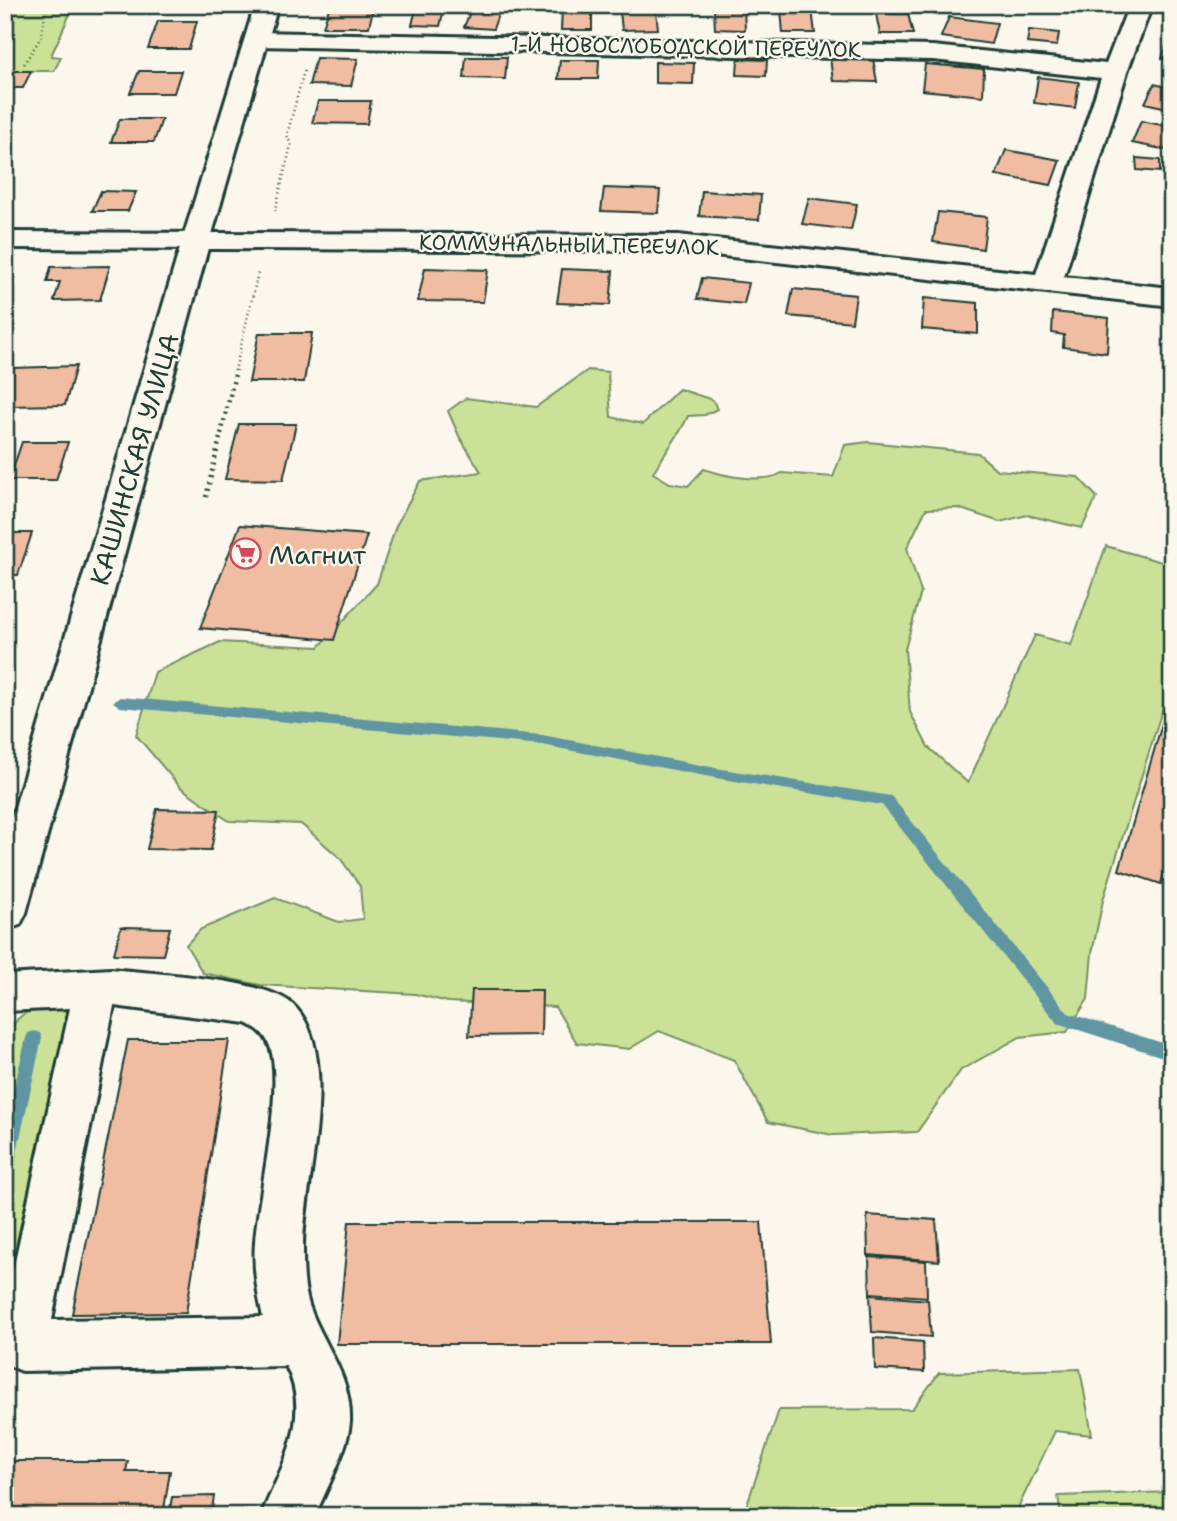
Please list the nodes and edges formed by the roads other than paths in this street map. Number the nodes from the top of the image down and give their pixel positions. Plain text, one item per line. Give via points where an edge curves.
1 (267, 5) edge
2 (1141, 5) edge
3 (257, 38) junction
4 (1115, 72) junction
5 (5, 240) edge
6 (196, 241) junction
7 (1048, 282) junction
8 (1172, 297) edge
9 (5, 913) edge
10 (96, 988) junction
11 (5, 993) edge
12 (300, 1341) junction
13 (288, 1516) edge

1 - 3 street, КАШИНСКАЯ УЛИЦА
2 - 4 street
3 - 4 street, 1-Й НОВОСЛОБОДСКОЙ ПЕРЕУЛОК via 933,53
3 - 6 street, КАШИНСКАЯ УЛИЦА
4 - 7 street
5 - 6 street, КОММУНАЛЬНЫЙ ПЕРЕУЛОК
6 - 7 street, КОММУНАЛЬНЫЙ ПЕРЕУЛОК via 678,243
6 - 9 street, КАШИНСКАЯ УЛИЦА
7 - 8 street, КОММУНАЛЬНЫЙ ПЕРЕУЛОК
10 - 11 street
10 - 12 street via 253,1005 276,1017 291,1040 298,1076 279,1278 288,1319
10 - 12 street via 22,1346
12 - 13 street via 319,1377 324,1420

